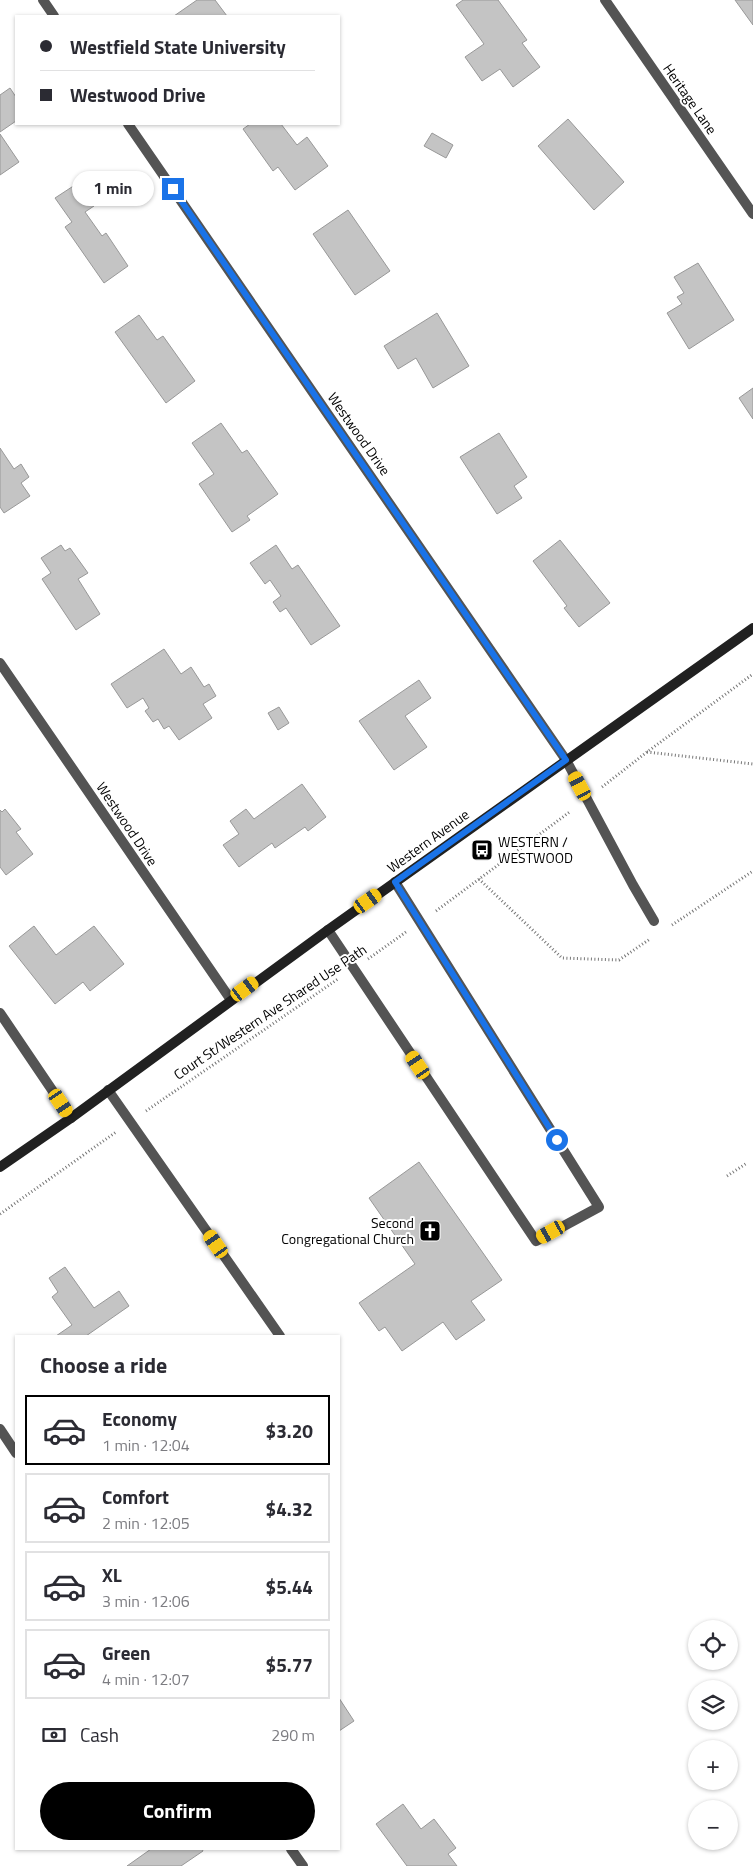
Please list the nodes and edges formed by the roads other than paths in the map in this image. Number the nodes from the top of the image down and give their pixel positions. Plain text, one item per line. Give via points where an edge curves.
1 (43, 0) edge
2 (605, 0) edge
3 (53, 15) edge
4 (129, 125) edge
5 (753, 214) edge
6 (753, 628) edge
7 (0, 663) edge
8 (566, 760) junction
9 (395, 882) junction
10 (654, 921) dead end
11 (328, 930) junction
12 (231, 1000) junction
13 (0, 1012) edge
14 (108, 1090) junction
15 (71, 1118) junction
16 (0, 1167) edge
17 (279, 1335) edge
18 (0, 1429) edge
19 (15, 1452) edge
20 (292, 1850) edge
21 (303, 1866) edge

1 - 3 street
2 - 5 street, Heritage Lane
4 - 8 street, Westwood Drive
6 - 8 main road, Western Avenue
7 - 12 street, Westwood Drive
8 - 9 main road, Western Avenue
8 - 10 street, Westwood Drive
9 - 11 main road, Western Avenue
9 - 11 street via 599,1207 536,1241
11 - 12 main road, Western Avenue
12 - 14 main road, Western Avenue
13 - 15 street
14 - 15 main road, Western Avenue
14 - 17 street
15 - 16 main road, Western Avenue
18 - 19 street
20 - 21 street

